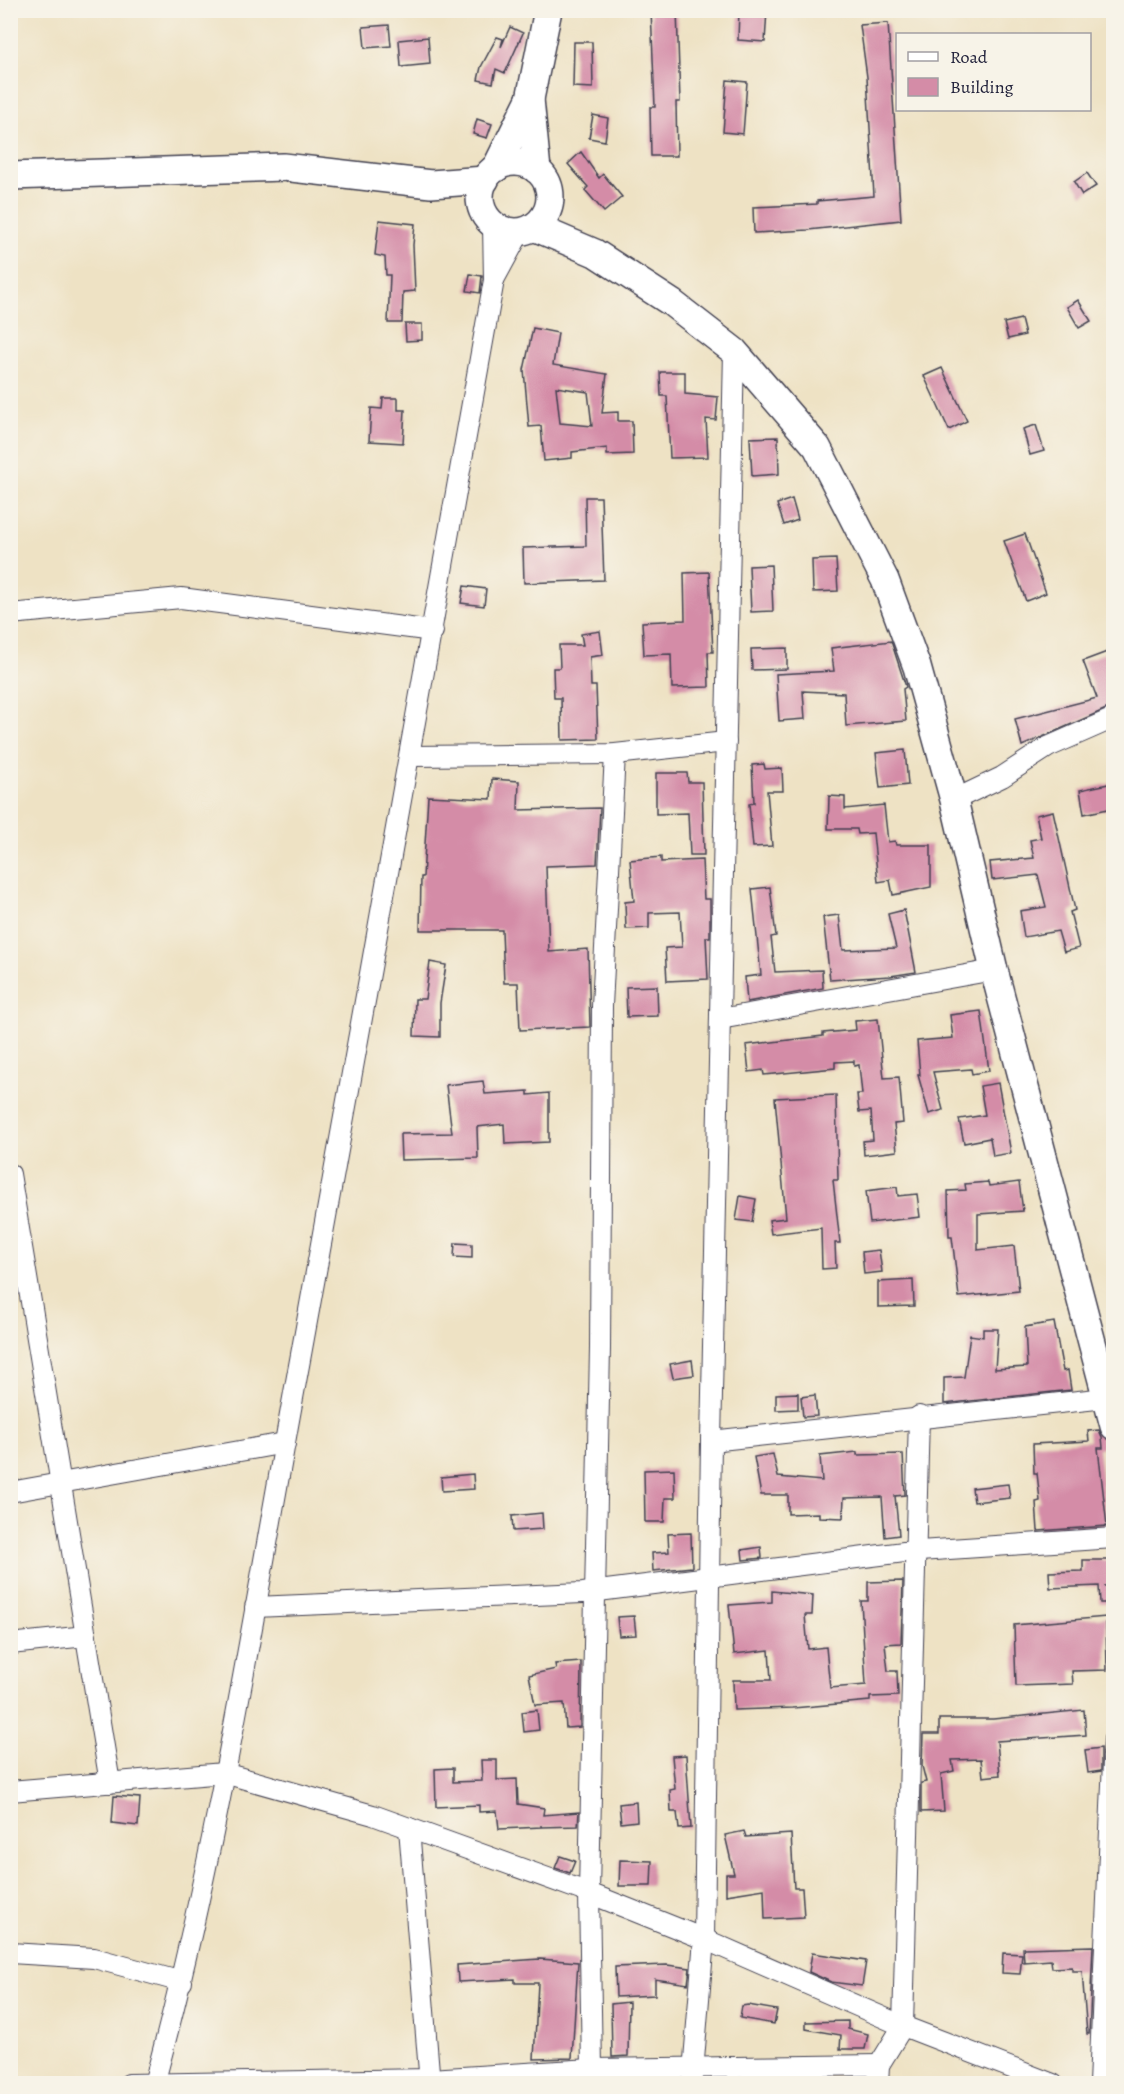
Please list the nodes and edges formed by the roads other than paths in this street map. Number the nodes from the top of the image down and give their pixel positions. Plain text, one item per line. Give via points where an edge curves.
1 (548, 10) edge
2 (530, 99) junction
3 (537, 170) junction
4 (490, 174) junction
5 (10, 176) edge
6 (431, 184) junction
7 (550, 199) junction
8 (489, 218) junction
9 (527, 229) junction
10 (595, 254) junction
11 (494, 280) junction
12 (734, 351) junction
13 (10, 614) edge
14 (433, 631) junction
15 (1113, 718) edge
16 (726, 742) junction
17 (615, 754) junction
18 (410, 756) junction
19 (954, 800) junction
20 (994, 970) junction
21 (720, 1019) junction
22 (10, 1173) edge
23 (1106, 1398) junction
24 (919, 1416) junction
25 (1113, 1426) edge
26 (711, 1441) junction
27 (285, 1443) junction
28 (61, 1483) junction
29 (10, 1492) edge
30 (1113, 1538) edge
31 (915, 1551) junction
32 (708, 1576) junction
33 (594, 1591) junction
34 (255, 1607) junction
35 (86, 1636) junction
36 (10, 1644) edge
37 (1113, 1738) edge
38 (224, 1773) junction
39 (110, 1783) junction
40 (10, 1791) edge
41 (409, 1828) junction
42 (589, 1893) junction
43 (704, 1939) junction
44 (10, 1953) edge
45 (182, 1982) junction
46 (903, 2026) junction
47 (592, 2069) junction
48 (879, 2074) edge
49 (693, 2076) edge
50 (430, 2081) edge
51 (155, 2083) edge
52 (129, 2084) edge
53 (1053, 2084) edge
54 (1099, 2084) edge

1 - 2 main road
2 - 3 main road
2 - 4 main road
3 - 4 main road via 517,162
3 - 7 main road via 545,178
4 - 6 main road
4 - 8 main road via 480,196
5 - 6 main road via 283,167
6 - 8 main road
7 - 9 main road via 543,219
7 - 10 main road
8 - 9 main road via 510,232
8 - 11 street
9 - 10 main road
9 - 11 street
10 - 12 main road via 672,303
11 - 14 street
12 - 16 street
12 - 19 main road via 817,447 885,580 917,667
13 - 14 street via 181,598
14 - 18 street
15 - 19 street via 1048,747 1002,777
16 - 17 street
16 - 21 street
17 - 18 street
17 - 33 street via 602,1006
18 - 27 street
19 - 20 main road
20 - 21 street
20 - 23 main road
21 - 26 street
22 - 28 street
23 - 24 street
23 - 25 main road
24 - 26 street
24 - 31 street
26 - 32 street
27 - 28 street
27 - 34 street
28 - 29 street
28 - 35 street
30 - 31 street
31 - 32 street
31 - 46 street
32 - 33 street
32 - 43 street
33 - 34 street
33 - 42 street
34 - 38 street
35 - 36 street
35 - 39 street
37 - 54 street
38 - 39 street
38 - 41 street
38 - 45 street
39 - 40 street
41 - 42 street
41 - 50 street
42 - 43 street
42 - 47 street
43 - 46 street
43 - 49 street
44 - 45 street via 94,1958
45 - 51 street
46 - 48 street
46 - 53 street
47 - 49 street
47 - 50 street
48 - 49 street
50 - 51 street
51 - 52 street

